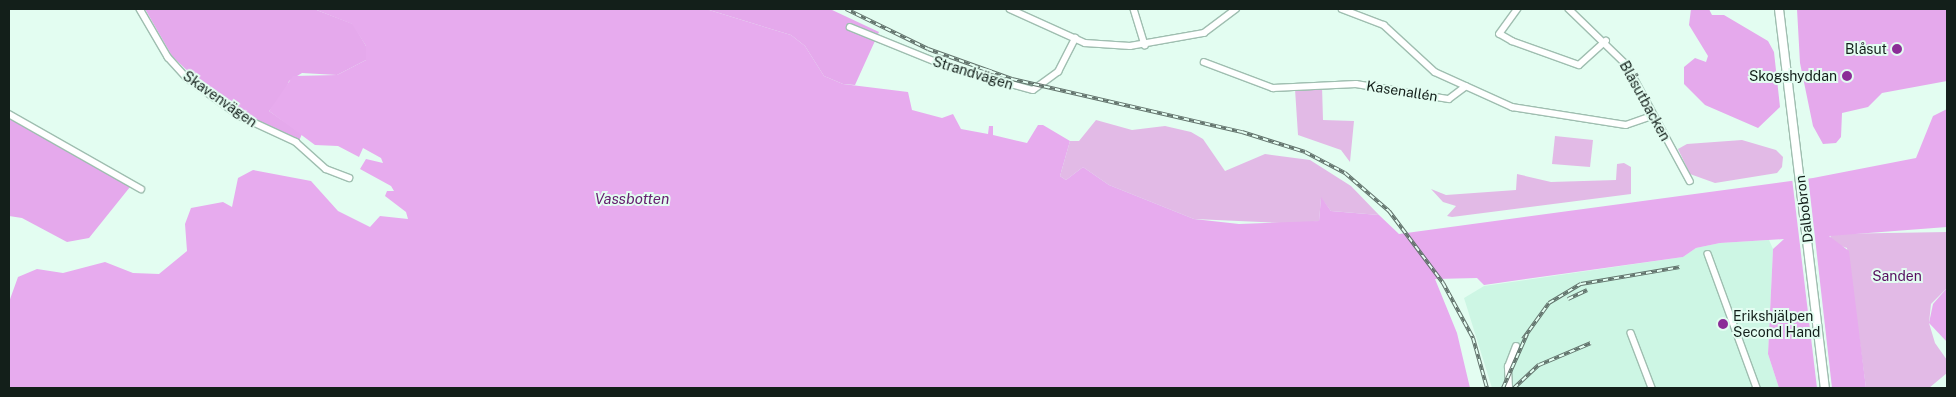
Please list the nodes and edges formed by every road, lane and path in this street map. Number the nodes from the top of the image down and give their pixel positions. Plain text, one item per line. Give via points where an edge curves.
1 (140, 9) edge
2 (1010, 9) edge
3 (1134, 9) edge
4 (1236, 9) edge
5 (1342, 9) edge
6 (1518, 9) edge
7 (1569, 9) edge
8 (1779, 9) edge
9 (1783, 9) edge
10 (850, 26) dead end
11 (1783, 30) junction
12 (1075, 38) junction
13 (1606, 41) junction
14 (1145, 45) junction
15 (1204, 62) dead end
16 (1466, 86) junction
17 (9, 114) edge
18 (1652, 116) junction
19 (349, 178) dead end
20 (1690, 181) dead end
21 (141, 189) dead end
22 (1708, 254) dead end
23 (1631, 334) dead end
24 (1516, 346) dead end
25 (1509, 388) edge
26 (1652, 388) edge
27 (1757, 388) edge
28 (1825, 388) edge

1 - 19 street, Skavenvägen via 168,57 187,78 240,116 296,142 326,169
2 - 12 street
3 - 14 street
4 - 14 street via 1204,33
5 - 16 street via 1379,22 1423,63
6 - 13 street via 1500,34 1512,42 1579,65
7 - 13 street, Blåsutbacken
8 - 11 main road, Dalbobron
9 - 11 main road, Dalbobron
10 - 12 street, Strandvägen via 946,66 1033,90 1058,72
11 - 28 main road, Dalbobron
12 - 14 street via 1101,46
13 - 18 street, Blåsutbacken via 1627,65
15 - 16 street, Kasenallén via 1273,88 1356,84 1449,99
16 - 18 street via 1523,110 1626,125
17 - 21 street
18 - 20 street, Blåsutbacken
22 - 27 street
23 - 26 street
24 - 25 street via 1508,367

